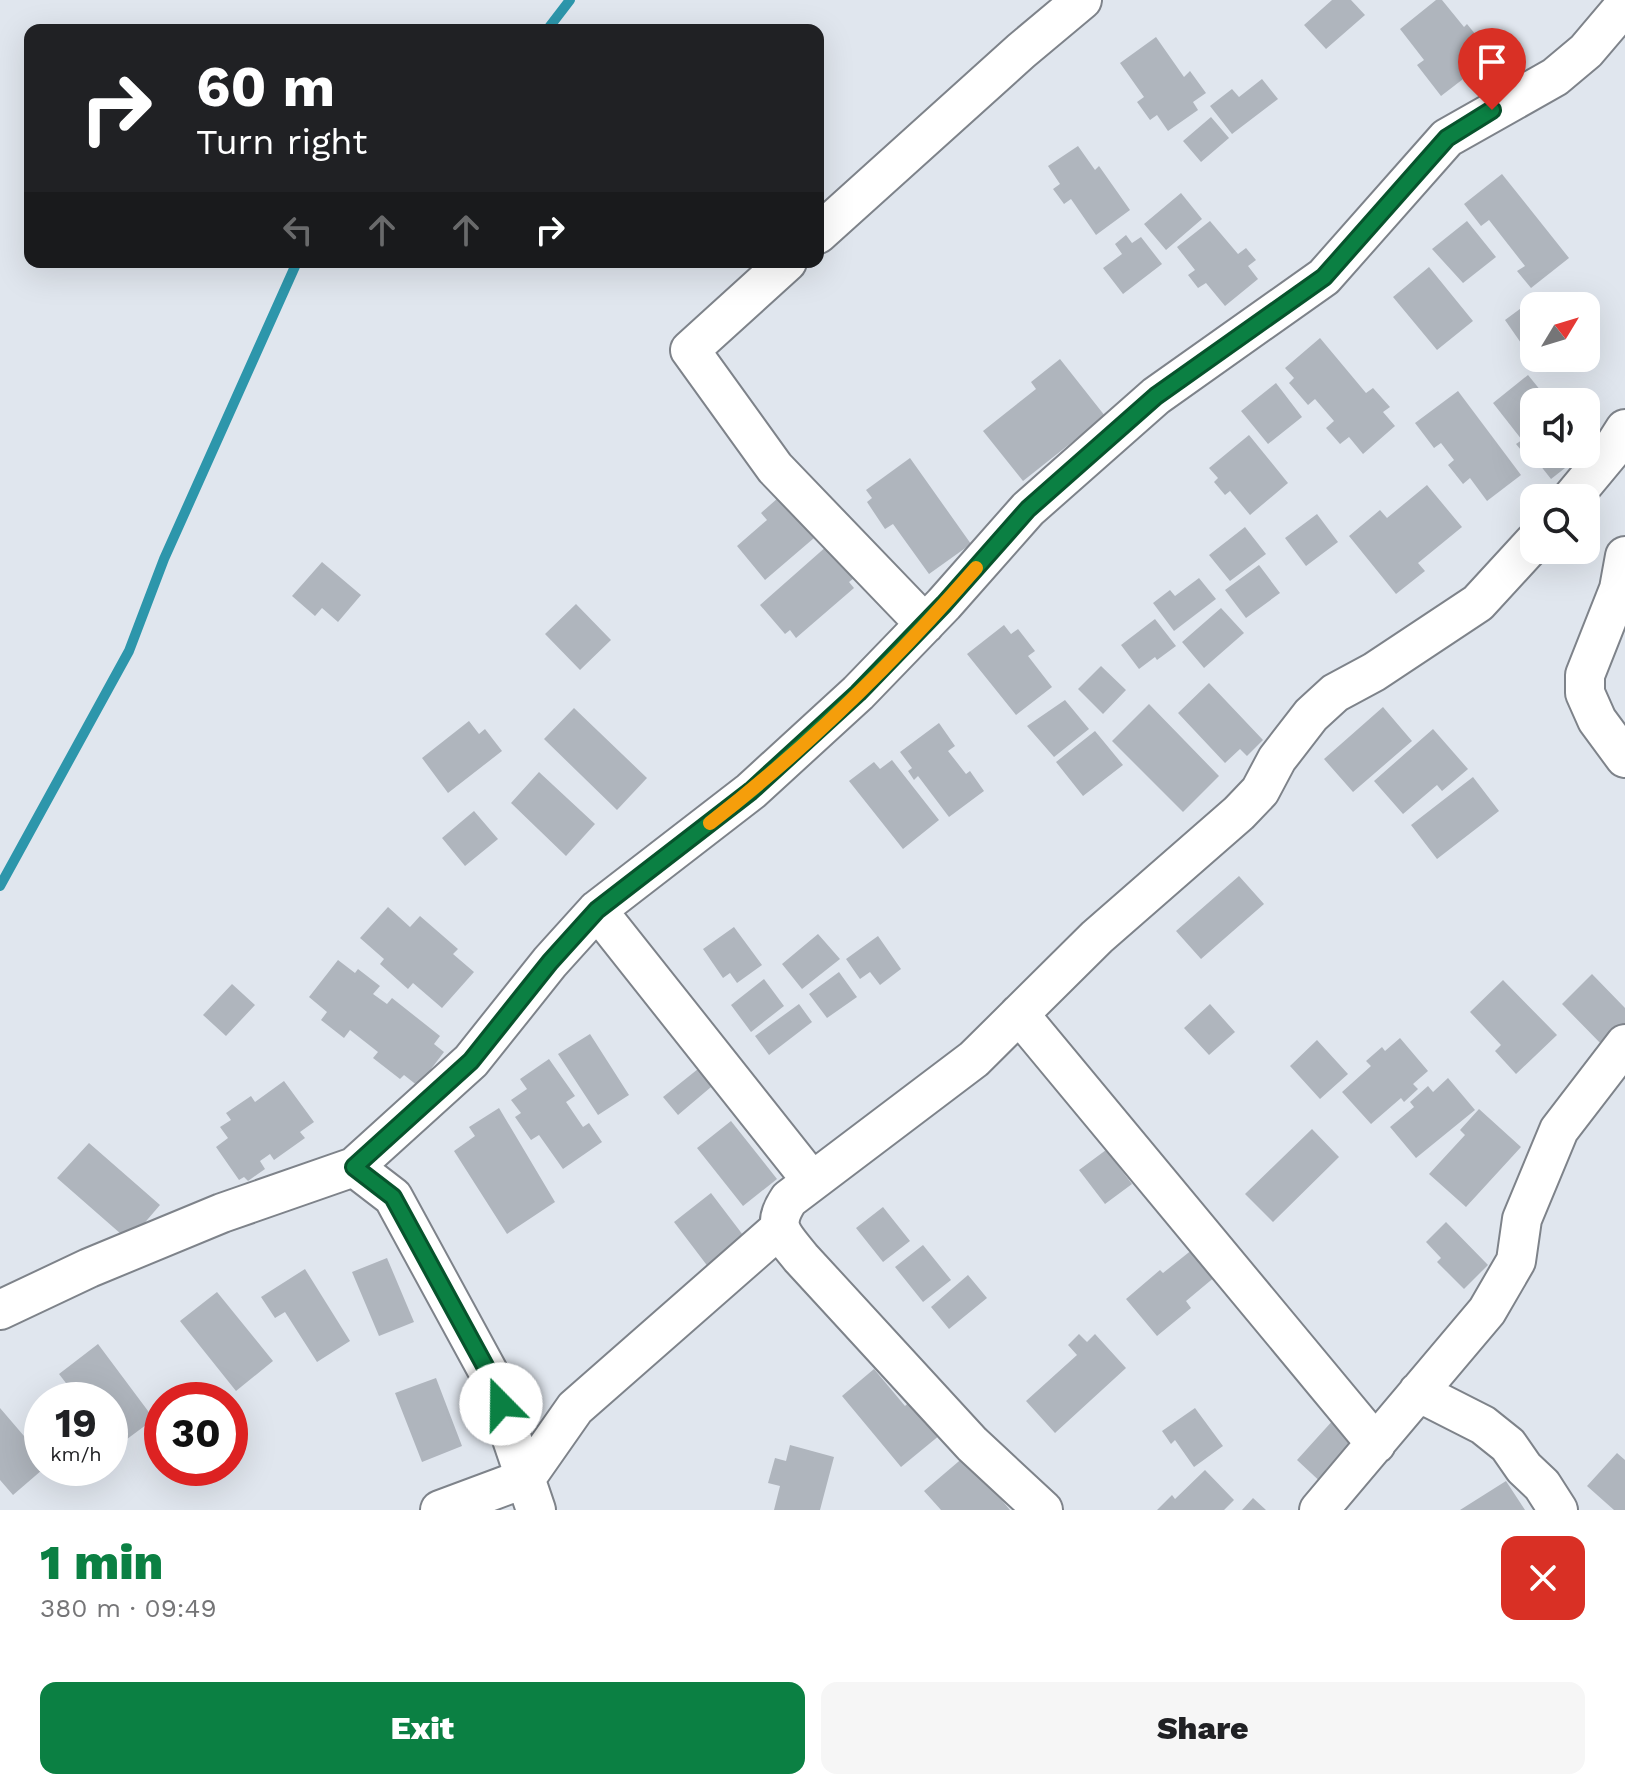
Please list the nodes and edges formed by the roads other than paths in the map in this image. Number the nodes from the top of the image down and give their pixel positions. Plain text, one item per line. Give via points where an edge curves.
1 (1082, 0) edge
2 (1625, 5) edge
3 (824, 229) edge
4 (780, 268) edge
5 (1625, 429) edge
6 (1584, 484) edge
7 (1625, 556) edge
8 (1520, 557) edge
9 (925, 624) junction
10 (1625, 758) edge
11 (597, 910) junction
12 (1019, 1014) junction
13 (1625, 1044) edge
14 (354, 1167) junction
15 (812, 1181) junction
16 (779, 1229) junction
17 (0, 1310) edge
18 (1418, 1392) junction
19 (1376, 1444) junction
20 (531, 1494) edge
21 (440, 1510) edge
22 (1043, 1510) edge
23 (1319, 1510) edge
24 (1558, 1510) edge

1 - 3 street
2 - 9 street via 1586,51 1555,77 1447,138 1324,277 1156,396 1028,509
4 - 9 street via 690,350 775,468
5 - 6 street
7 - 10 street via 1619,589 1585,675 1585,693 1597,720
8 - 12 street via 1478,603 1335,693 1311,715 1239,813 1097,937
9 - 11 street via 751,791
11 - 14 street via 471,1061
11 - 15 street
12 - 15 street via 974,1059
12 - 19 street
13 - 18 street via 1559,1130 1522,1219 1516,1261 1487,1311
14 - 17 street via 222,1213
14 - 20 street via 393,1197 491,1377
15 - 16 street via 789,1199 780,1213
16 - 20 street via 575,1408
16 - 22 street via 972,1444
18 - 19 street
18 - 24 street via 1483,1425 1508,1445
19 - 23 street
20 - 21 street

